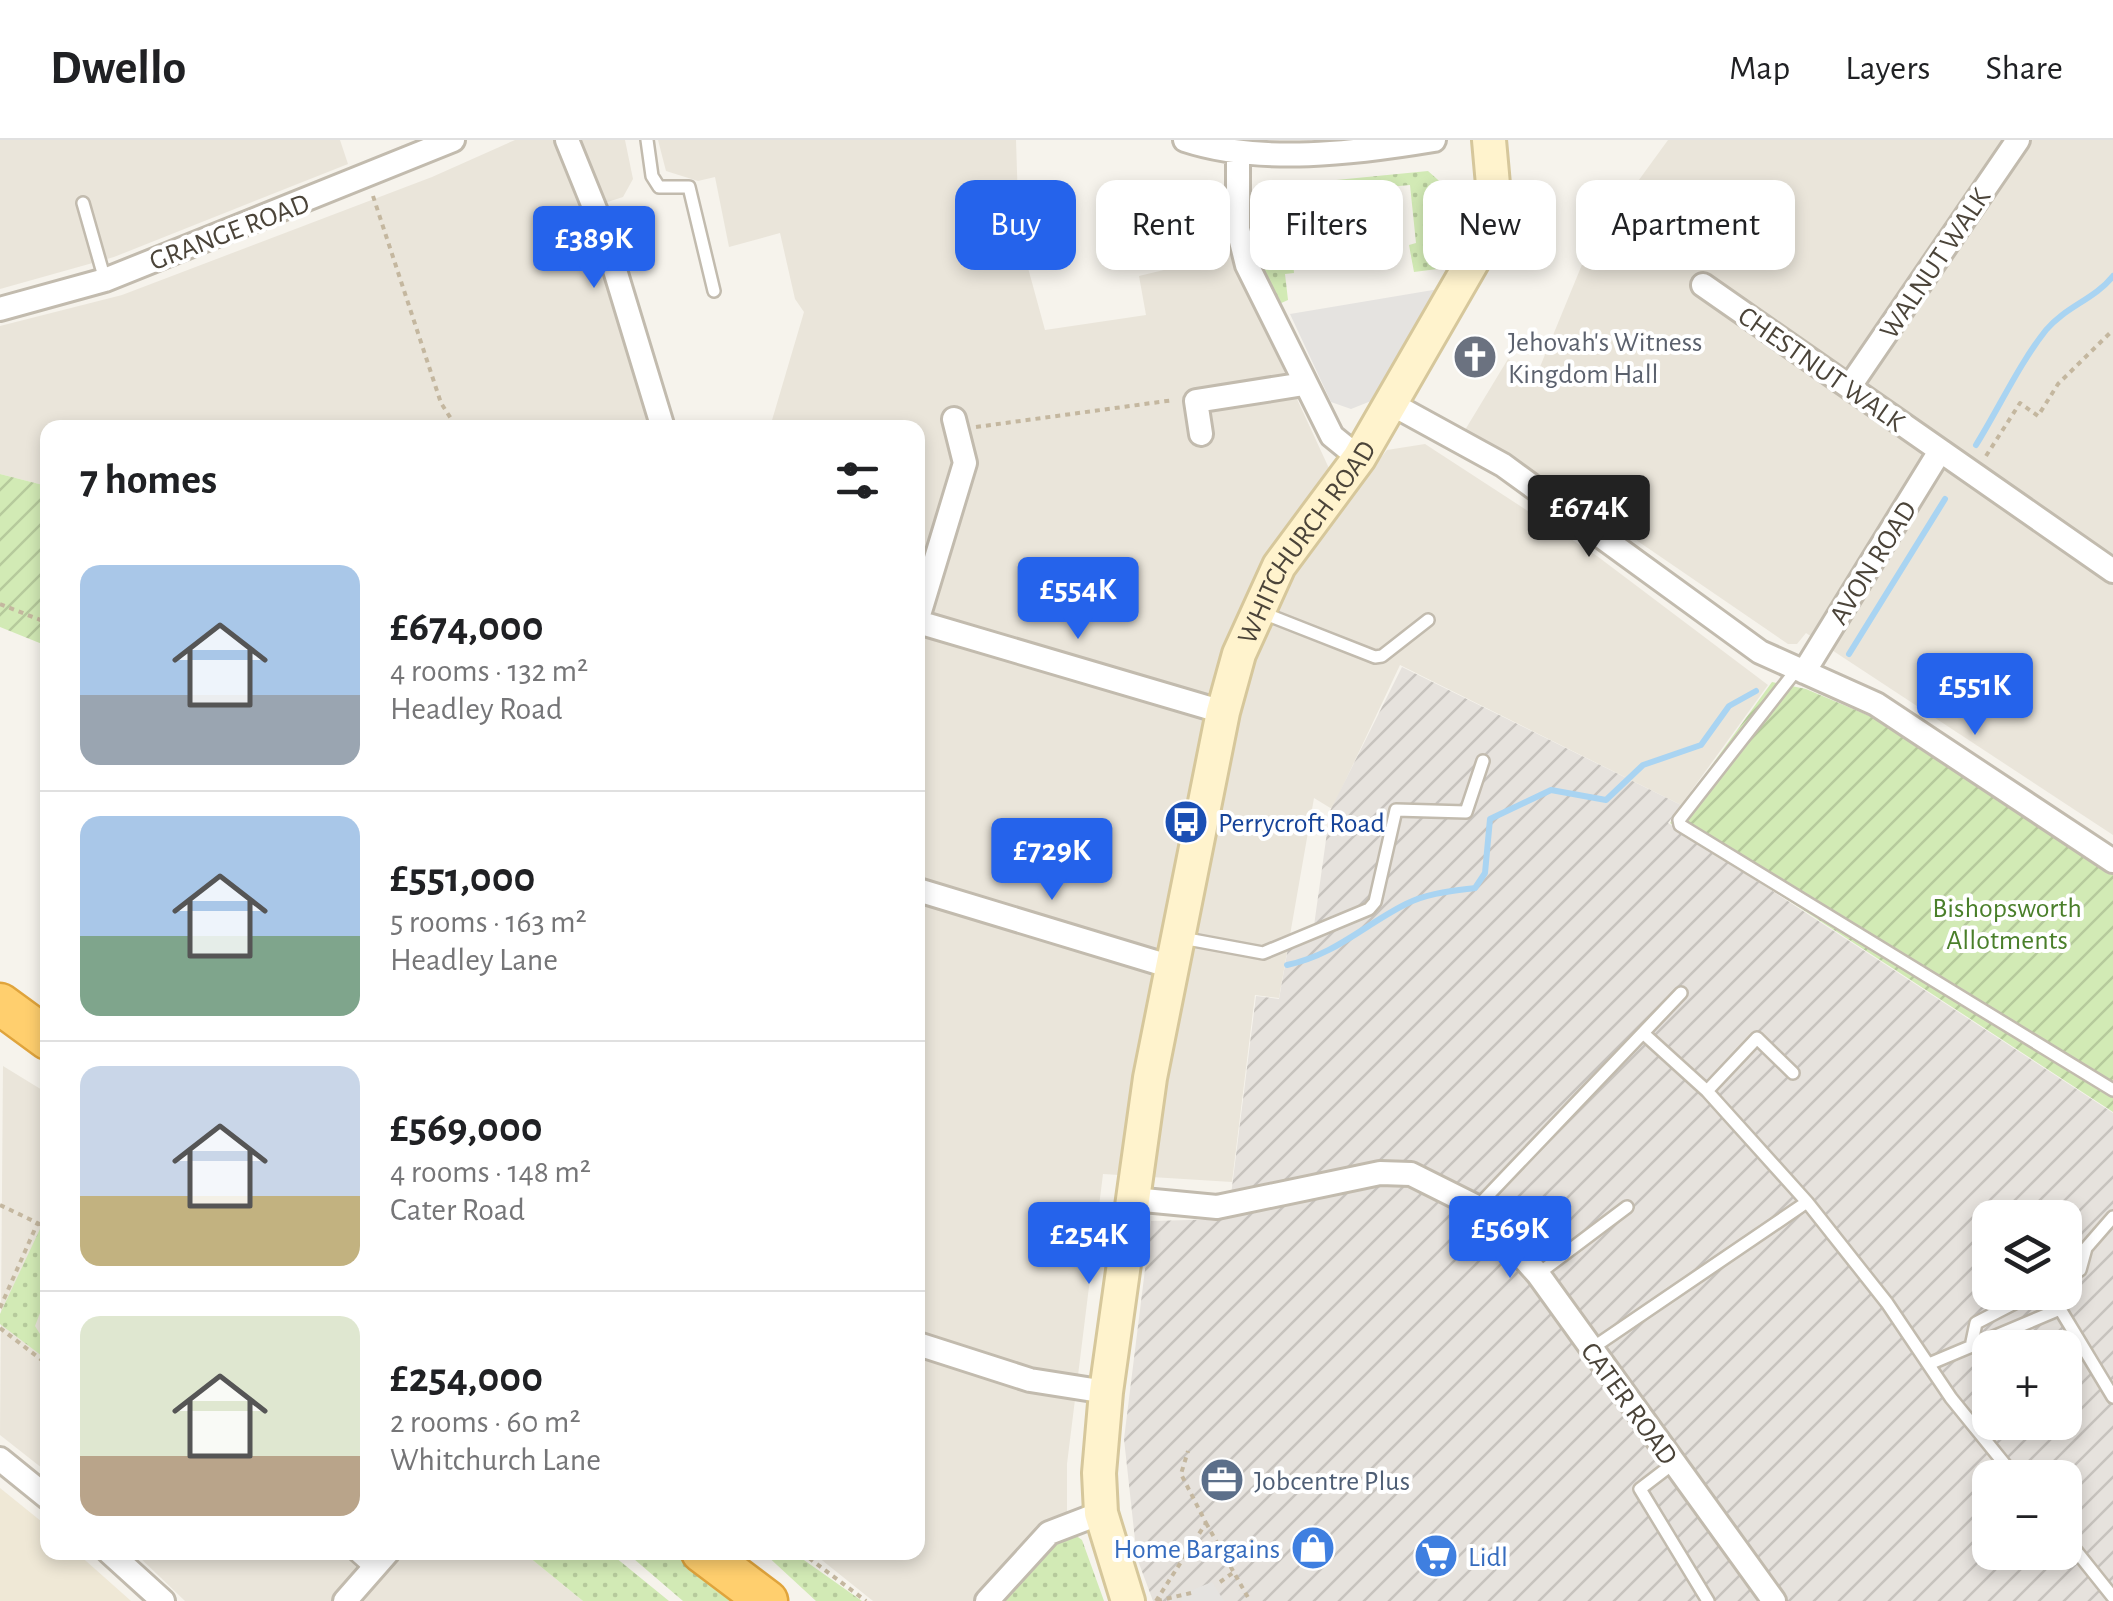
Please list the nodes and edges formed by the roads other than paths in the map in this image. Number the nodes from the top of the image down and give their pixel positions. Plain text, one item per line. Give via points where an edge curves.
1 (453, 140) edge
2 (567, 140) edge
3 (647, 140) edge
4 (1434, 140) edge
5 (1489, 140) edge
6 (2018, 140) edge
7 (1198, 142) edge
8 (1397, 143) edge
9 (1238, 152) junction
10 (83, 204) dead end
11 (105, 280) junction
12 (1703, 285) dead end
13 (714, 290) dead end
14 (0, 309) edge
15 (1304, 384) junction
16 (1850, 386) junction
17 (1390, 403) junction
18 (662, 420) edge
19 (955, 425) road end
20 (1201, 434) dead end
21 (1940, 451) junction
22 (1359, 458) junction
23 (2113, 571) edge
24 (925, 597) edge
25 (1257, 610) junction
26 (1428, 620) dead end
27 (925, 622) edge
28 (1800, 671) junction
29 (1223, 712) junction
30 (1483, 761) dead end
31 (2113, 861) edge
32 (925, 892) edge
33 (1175, 952) junction
34 (1681, 993) dead end
35 (0, 1004) edge
36 (40, 1033) edge
37 (1643, 1034) junction
38 (1793, 1072) dead end
39 (2113, 1090) edge
40 (1707, 1091) junction
41 (1132, 1199) junction
42 (1807, 1202) junction
43 (1627, 1206) dead end
44 (1477, 1207) junction
45 (2113, 1217) edge
46 (2082, 1263) edge
47 (1538, 1274) junction
48 (2002, 1310) edge
49 (1975, 1330) edge
50 (2004, 1330) edge
51 (2073, 1330) edge
52 (1972, 1342) edge
53 (925, 1346) edge
54 (2082, 1346) edge
55 (1591, 1349) junction
56 (1929, 1364) junction
57 (1106, 1392) junction
58 (2113, 1397) edge
59 (0, 1458) edge
60 (2002, 1460) edge
61 (1674, 1464) junction
62 (40, 1491) edge
63 (1101, 1513) junction
64 (2082, 1559) edge
65 (118, 1560) edge
66 (713, 1560) edge
67 (746, 1560) edge
68 (380, 1562) edge
69 (2113, 1598) edge
70 (163, 1601) edge
71 (345, 1601) edge
72 (767, 1601) edge
73 (788, 1601) edge
74 (986, 1601) edge
75 (1128, 1601) edge
76 (1708, 1601) edge
77 (1774, 1601) edge

1 - 11 street, GRANGE ROAD
2 - 18 street via 601,224
3 - 13 lane via 659,187 689,187
4 - 8 street
5 - 17 street, WHITCHURCH ROAD via 1490,230
6 - 16 street, WALNUT WALK
7 - 9 street
8 - 9 street
9 - 15 street via 1241,247
10 - 11 lane
11 - 14 street, GRANGE ROAD
12 - 16 street, CHESTNUT WALK
15 - 20 street via 1196,402
15 - 22 street via 1332,436
16 - 21 street, CHESTNUT WALK
17 - 22 street, WHITCHURCH ROAD
17 - 28 street via 1503,465 1760,652
19 - 24 street via 965,463
21 - 23 street, CHESTNUT WALK
21 - 28 street, AVON ROAD
22 - 25 street, WHITCHURCH ROAD via 1279,566
25 - 26 lane via 1375,657
25 - 29 street, WHITCHURCH ROAD
27 - 29 street
28 - 31 street via 1876,704
28 - 39 lane via 1680,825
29 - 33 street, WHITCHURCH ROAD
30 - 33 lane via 1466,812 1396,810 1370,909 1263,953
32 - 33 street
33 - 41 street, WHITCHURCH ROAD
34 - 37 lane
35 - 36 highway
37 - 40 lane
37 - 44 lane
38 - 40 lane via 1758,1038
40 - 42 lane
41 - 44 street, CATER ROAD via 1217,1207 1380,1173 1411,1174
41 - 57 street, WHITCHURCH ROAD
42 - 55 lane
42 - 56 lane
43 - 47 lane
44 - 47 street, CATER ROAD
45 - 46 lane
47 - 55 street, CATER ROAD
48 - 49 lane
50 - 51 lane via 2060,1309
52 - 56 lane
53 - 57 street via 1030,1380
54 - 58 lane
55 - 61 street, CATER ROAD
56 - 60 lane
57 - 63 street, WHITCHURCH ROAD
59 - 62 street
61 - 76 lane via 1640,1488
61 - 77 street, CATER ROAD
63 - 74 street via 1049,1533
63 - 75 street, WHITCHURCH ROAD
64 - 69 lane
65 - 70 street
66 - 72 highway
67 - 73 highway
68 - 71 street

